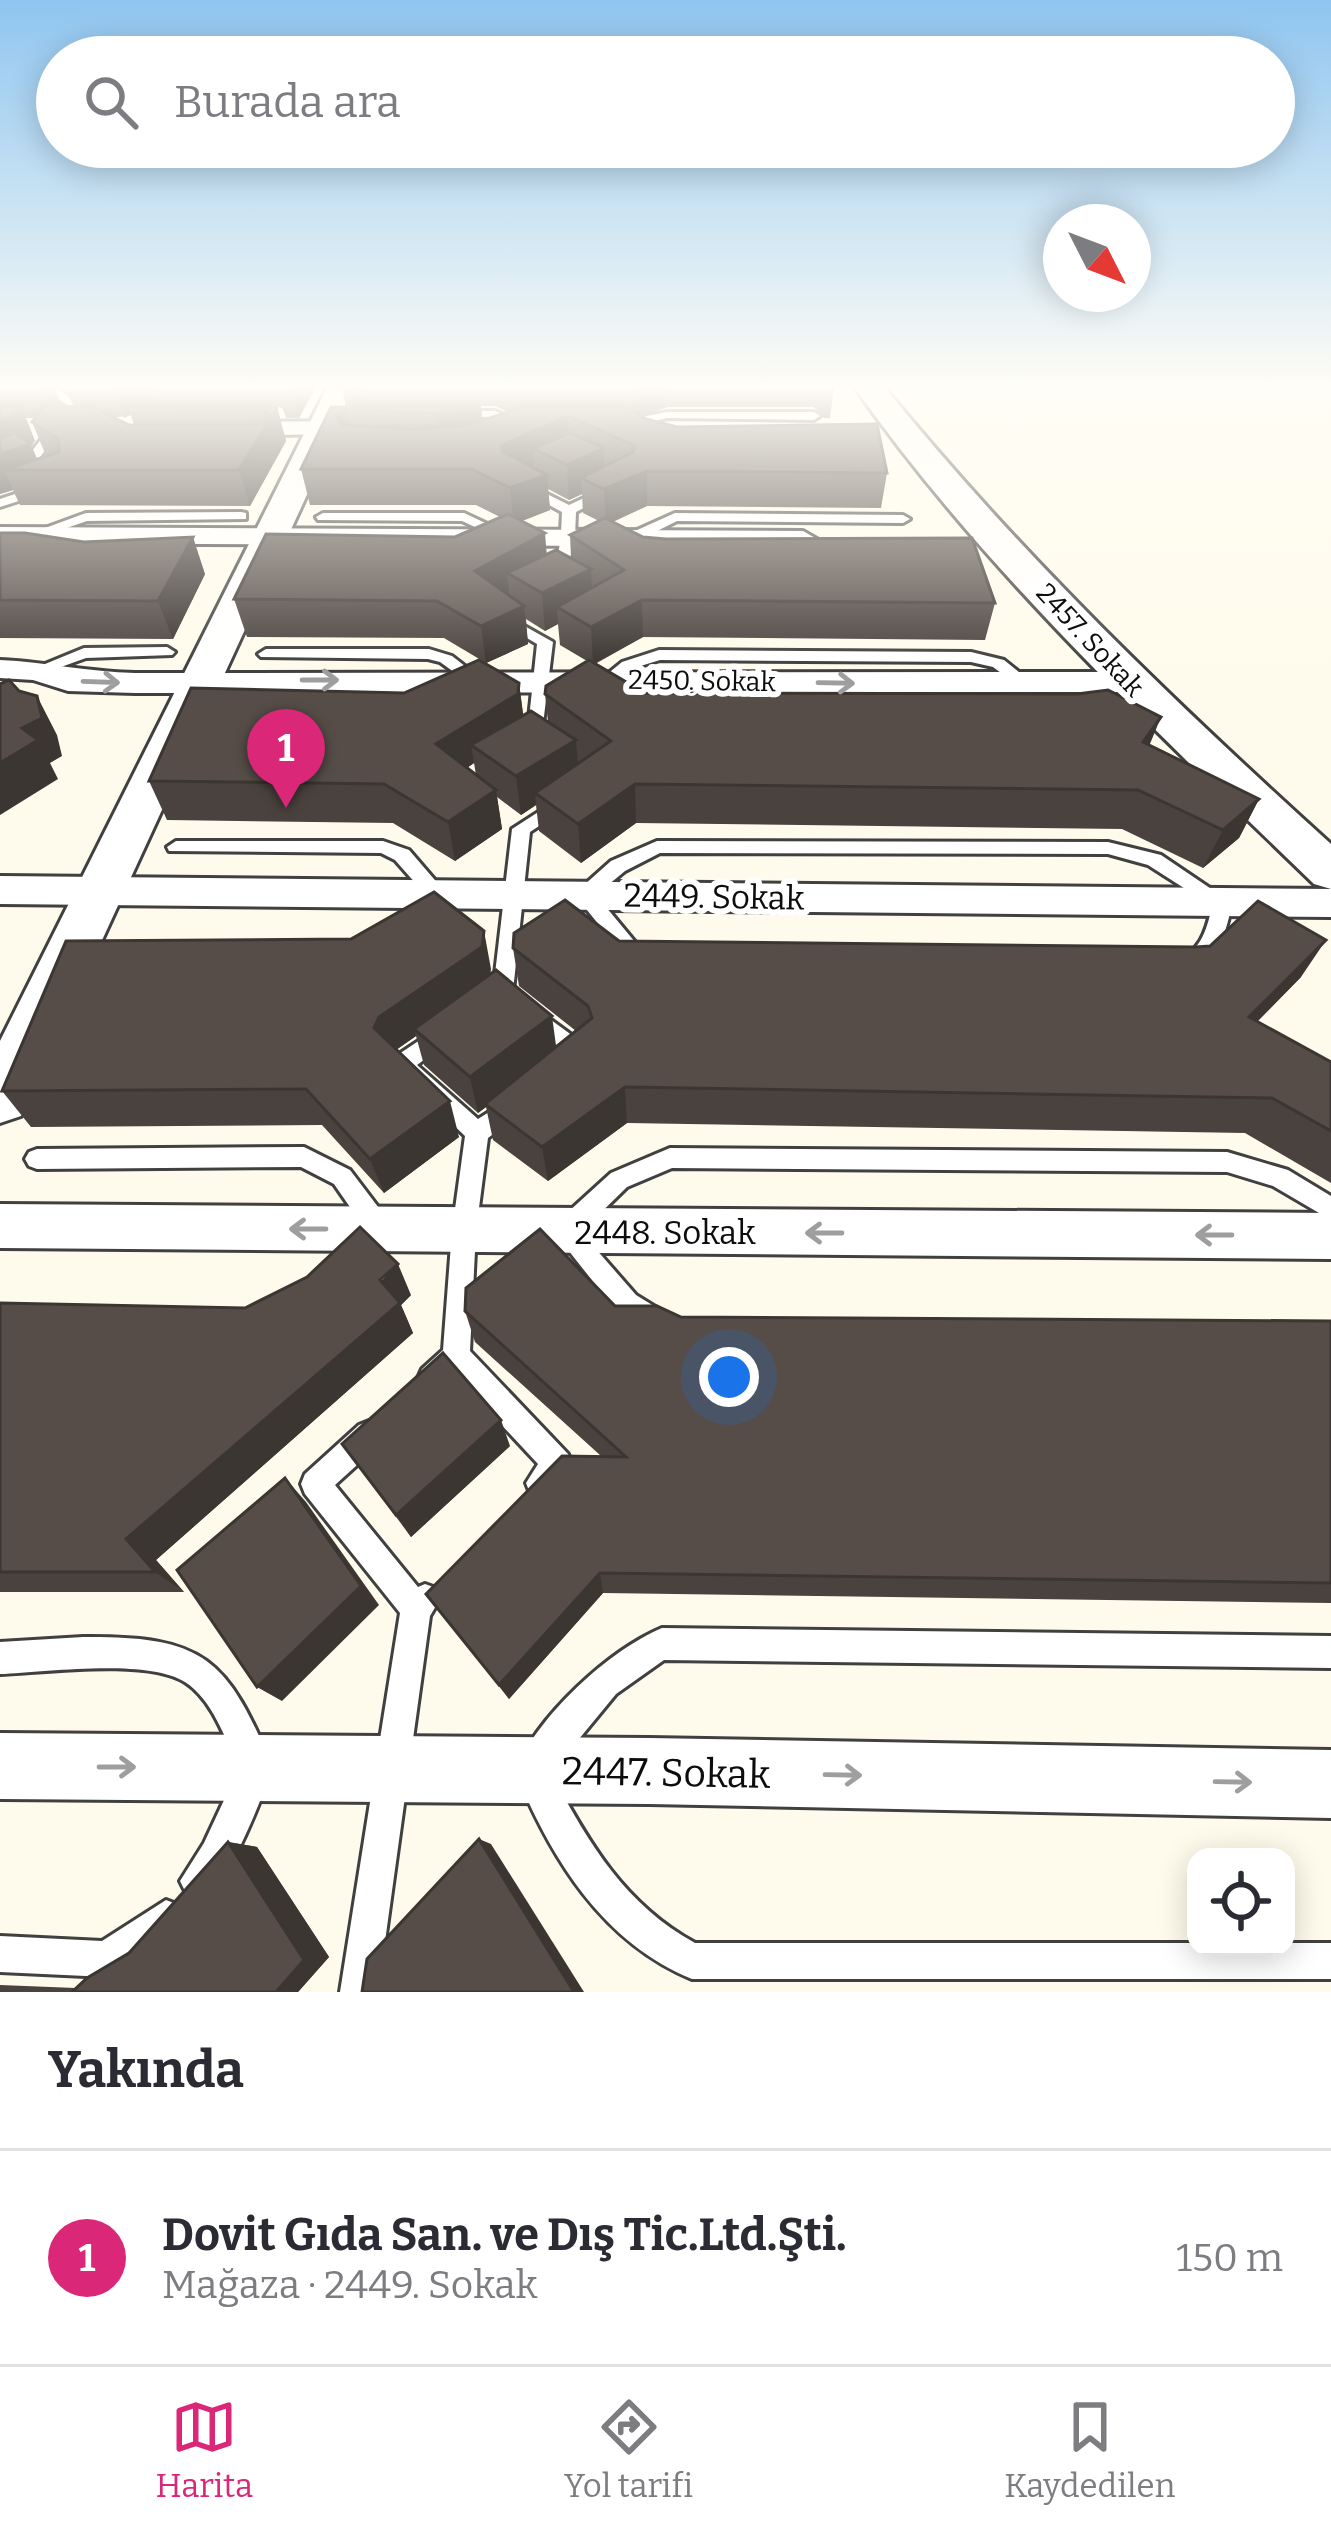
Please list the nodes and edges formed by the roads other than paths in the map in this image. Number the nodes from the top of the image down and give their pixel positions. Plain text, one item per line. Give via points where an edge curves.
1 (66, 481) edge
2 (288, 481) edge
3 (517, 481) edge
4 (622, 481) edge
5 (946, 481) edge
6 (0, 503) edge
7 (323, 517) dead end
8 (903, 519) dead end
9 (569, 524) junction
10 (256, 526) junction
11 (0, 536) edge
12 (508, 537) junction
13 (631, 538) junction
14 (997, 540) junction
15 (485, 555) edge
16 (650, 563) edge
17 (559, 576) junction
18 (542, 585) edge
19 (577, 586) edge
20 (508, 602) edge
21 (562, 633) edge
22 (545, 643) junction
23 (167, 652) dead end
24 (266, 654) dead end
25 (0, 669) edge
26 (36, 671) junction
27 (203, 680) junction
28 (475, 680) junction
29 (538, 680) junction
30 (608, 680) junction
31 (1110, 688) junction
32 (445, 707) edge
33 (634, 708) edge
34 (515, 749) edge
35 (580, 791) edge
36 (176, 847) dead end
37 (1331, 872) edge
38 (0, 890) edge
39 (97, 890) junction
40 (436, 893) junction
41 (511, 893) junction
42 (584, 894) junction
43 (1222, 903) junction
44 (1331, 903) edge
45 (411, 925) edge
46 (486, 1003) junction
47 (562, 1066) edge
48 (528, 1093) edge
49 (0, 1100) edge
50 (477, 1133) junction
51 (38, 1159) dead end
52 (1331, 1209) edge
53 (0, 1226) edge
54 (464, 1231) junction
55 (565, 1231) junction
56 (1331, 1236) edge
57 (363, 1246) junction
58 (680, 1329) edge
59 (456, 1356) junction
60 (526, 1497) edge
61 (447, 1577) edge
62 (416, 1609) junction
63 (1331, 1652) edge
64 (0, 1658) edge
65 (0, 1766) edge
66 (256, 1768) junction
67 (391, 1769) junction
68 (532, 1771) junction
69 (1331, 1784) edge
70 (0, 1954) edge
71 (1331, 1961) edge
72 (359, 1992) edge

1 - 6 lane
2 - 10 street
3 - 9 lane
4 - 9 lane
5 - 14 street, 2457. Sokak
7 - 12 lane via 464,518
8 - 13 lane via 675,517
9 - 12 street
9 - 13 street
9 - 17 lane
10 - 11 street via 37,547
10 - 12 street
10 - 27 street
12 - 15 lane
13 - 14 street
13 - 16 lane
14 - 31 street, 2457. Sokak
17 - 18 lane
17 - 19 lane
20 - 22 lane via 491,610
21 - 22 lane
22 - 29 lane
23 - 26 lane via 84,653
24 - 28 lane via 429,653
25 - 26 street, 2450. Sokak
26 -> 27 street, 2450. Sokak via 68,681
27 -> 28 street, 2450. Sokak
27 - 39 street
28 - 29 street, 2450. Sokak
28 - 32 lane
29 - 30 street, 2450. Sokak
29 - 34 lane via 543,743
30 - 31 street, 2450. Sokak
30 - 33 lane
31 - 37 street, 2457. Sokak
35 - 41 lane via 513,823
36 - 40 lane via 374,845 402,855
38 - 39 street, 2449. Sokak
39 - 40 street, 2449. Sokak
39 - 49 street
40 - 41 street, 2449. Sokak
40 - 45 lane
41 - 42 street, 2449. Sokak
41 - 46 lane
42 - 43 street, 2449. Sokak
42 - 43 lane via 657,847 1108,848 1154,860
42 - 43 lane via 628,947 680,969 1175,972 1214,947
43 - 44 street, 2449. Sokak
46 - 47 lane via 580,1053
46 - 50 lane via 401,1064
48 - 50 lane
50 - 54 lane
51 - 57 lane via 304,1157 342,1177
52 - 55 lane via 1280,1177 1227,1162 670,1158 619,1180
57 -> 53 street, 2448. Sokak
54 - 55 street, 2448. Sokak
54 - 57 street, 2448. Sokak
54 - 59 lane
56 -> 55 street, 2448. Sokak
55 - 58 lane via 627,1304
59 - 60 lane via 558,1465
59 - 62 lane via 315,1484
61 - 62 lane
62 - 67 lane
63 - 68 lane via 662,1644 599,1687
64 - 66 lane via 181,1660 213,1685
65 -> 66 street, 2447. Sokak
66 - 67 street, 2447. Sokak
66 - 70 lane via 191,1892 134,1945 107,1959
67 - 68 street, 2447. Sokak
67 - 72 lane
68 -> 69 street, 2447. Sokak
68 - 71 lane via 602,1897 629,1925 692,1961

